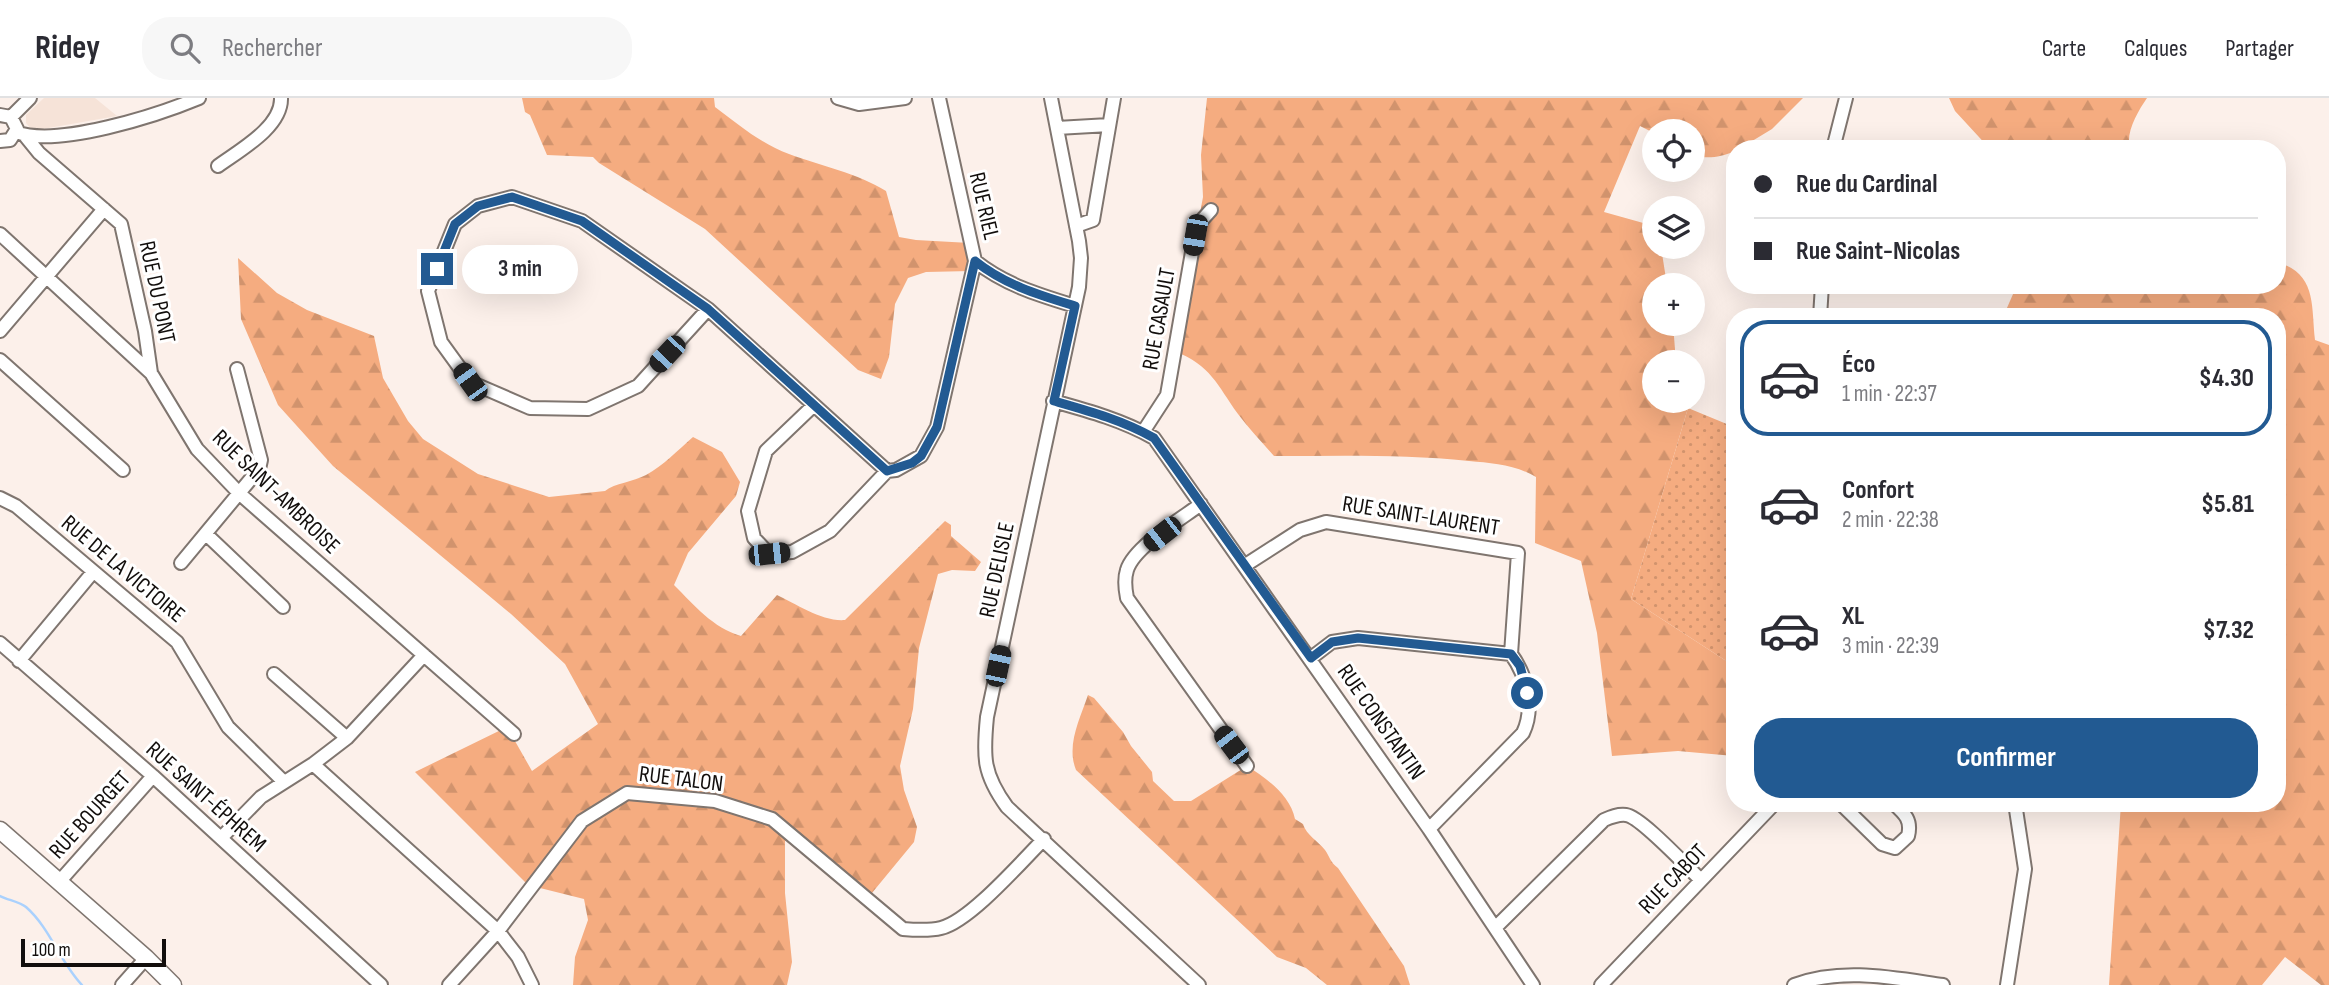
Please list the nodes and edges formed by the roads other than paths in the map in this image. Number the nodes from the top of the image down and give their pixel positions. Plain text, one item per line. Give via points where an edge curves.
1 (30, 98) edge
2 (199, 98) edge
3 (281, 98) edge
4 (838, 98) edge
5 (905, 98) edge
6 (939, 98) edge
7 (1051, 98) edge
8 (1114, 98) edge
9 (1846, 98) edge
10 (6, 116) edge
11 (1109, 125) junction
12 (1057, 128) junction
13 (21, 135) junction
14 (1835, 140) edge
15 (0, 141) edge
16 (218, 166) dead end
17 (104, 209) junction
18 (1211, 210) dead end
19 (1076, 226) junction
20 (0, 234) edge
21 (975, 261) junction
22 (47, 275) junction
23 (1075, 306) junction
24 (708, 309) junction
25 (0, 331) edge
26 (0, 360) edge
27 (237, 369) dead end
28 (151, 373) junction
29 (1054, 401) junction
30 (813, 406) junction
31 (1143, 432) junction
32 (123, 470) dead end
33 (887, 471) junction
34 (240, 494) junction
35 (0, 498) edge
36 (1201, 504) junction
37 (206, 534) junction
38 (181, 563) dead end
39 (1244, 566) junction
40 (93, 572) junction
41 (283, 607) dead end
42 (0, 643) edge
43 (1511, 654) junction
44 (424, 655) junction
45 (1311, 658) junction
46 (19, 661) junction
47 (274, 674) dead end
48 (514, 734) dead end
49 (347, 738) junction
50 (313, 764) junction
51 (1247, 766) dead end
52 (153, 776) junction
53 (284, 782) junction
54 (1767, 812) edge
55 (1849, 812) edge
56 (1903, 812) edge
57 (2016, 812) edge
58 (1429, 829) junction
59 (0, 830) edge
60 (221, 838) junction
61 (1044, 839) junction
62 (1701, 880) junction
63 (59, 882) junction
64 (1496, 927) junction
65 (498, 932) junction
66 (146, 958) junction
67 (122, 985) edge
68 (173, 985) edge
69 (381, 985) edge
70 (449, 985) edge
71 (532, 985) edge
72 (1199, 985) edge
73 (1533, 985) edge
74 (1601, 985) edge
75 (1794, 985) edge
76 (1943, 985) edge
77 (2007, 985) edge

1 - 10 street
2 - 13 street via 114,125 46,137
3 - 16 street via 273,123
4 - 5 street via 859,104
6 - 21 street, RUE RIEL
7 - 12 street, RUE DELISLE
8 - 11 street
9 - 14 street
10 - 13 street
11 - 12 street
11 - 19 street via 1093,220
12 - 19 street, RUE DELISLE
13 - 15 street
13 - 17 street, RUE DU PONT
17 - 22 street
17 - 28 street, RUE DU PONT via 121,224
18 - 31 street, RUE CASAULT via 1195,235 1167,395
19 - 23 street, RUE DELISLE via 1081,258
20 - 22 street, RUE SAINT-AMBROISE
21 - 23 street via 1033,294
21 - 33 street, RUE RIEL via 937,427 921,456
22 - 25 street
22 - 28 street, RUE SAINT-AMBROISE
23 - 29 street, RUE DELISLE
24 - 24 street via 638,386 588,409 530,408 470,382 441,341 428,291 455,224 478,206 512,197 582,221
24 - 30 street
26 - 32 street
27 - 34 street via 261,460 257,475
28 - 34 street, RUE SAINT-AMBROISE via 197,449
29 - 31 street, RUE CONSTANTIN
29 - 61 street, RUE DELISLE via 987,717 984,757 991,781 1007,807
30 - 33 street
30 - 33 street, RUE RIEL via 766,451 748,512 754,538 769,554 792,552 830,531
31 - 36 street, RUE CONSTANTIN via 1154,438
34 - 37 street
34 - 44 street, RUE SAINT-AMBROISE
35 - 40 street, RUE DE LA VICTOIRE via 16,506
36 - 39 street, RUE CONSTANTIN
36 - 51 street via 1136,556 1126,572 1127,597
37 - 38 street
37 - 41 street
39 - 43 street, RUE SAINT-LAURENT via 1300,530 1326,522 1518,553
39 - 45 street, RUE CONSTANTIN
40 - 46 street
40 - 53 street, RUE DE LA VICTOIRE via 177,642 228,727
42 - 46 street, RUE SAINT-ÉPHREM
43 - 45 street via 1358,638 1332,642
43 - 58 street via 1525,685 1528,722 1523,733
44 - 48 street, RUE SAINT-AMBROISE
44 - 49 street
45 - 58 street, RUE CONSTANTIN
46 - 52 street, RUE SAINT-ÉPHREM
47 - 49 street
49 - 50 street
50 - 53 street
50 - 65 street
52 - 60 street, RUE SAINT-ÉPHREM
52 - 63 street, RUE BOURGET
53 - 60 street via 261,797
54 - 62 street, RUE CABOT
55 - 56 street via 1882,844 1895,848 1908,836 1910,822
57 - 77 street via 2025,870
58 - 64 street, RUE CONSTANTIN
59 - 63 main road
60 - 69 street, RUE SAINT-ÉPHREM
61 - 65 street, RUE TALON via 972,910 944,928 903,929 772,819 715,801 626,793 582,821
61 - 72 street, RUE DELISLE
62 - 64 street via 1642,824 1629,815 1618,815 1604,820
62 - 74 street, RUE CABOT
63 - 66 main road
64 - 73 street, RUE CONSTANTIN
65 - 70 street, RUE TALON
65 - 71 street
66 - 67 street
66 - 68 main road
75 - 76 street via 1828,975

